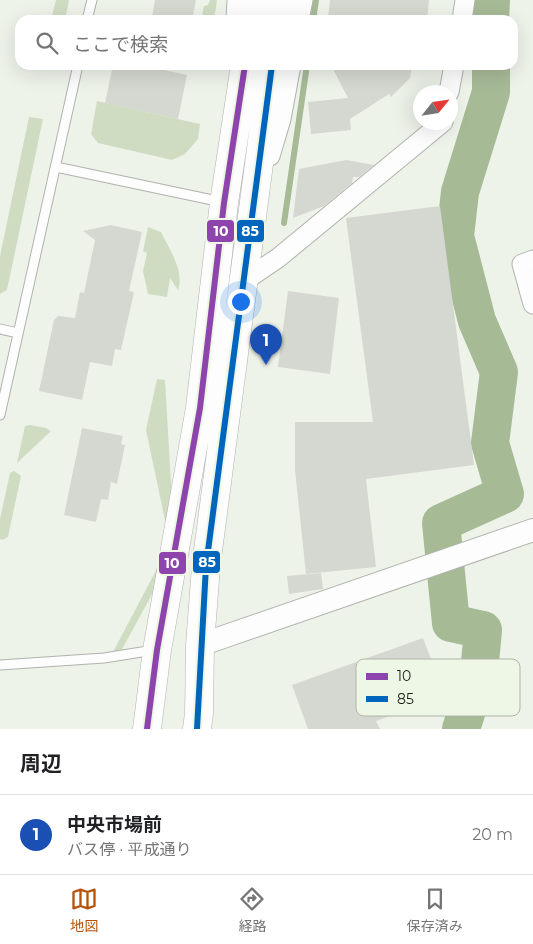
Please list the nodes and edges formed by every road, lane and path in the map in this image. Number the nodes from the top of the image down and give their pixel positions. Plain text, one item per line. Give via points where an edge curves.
1 (92, 0) edge
2 (237, 0) edge
3 (245, 0) edge
4 (254, 0) edge
5 (281, 0) edge
6 (303, 0) edge
7 (465, 0) edge
8 (89, 15) edge
9 (236, 15) edge
10 (242, 15) edge
11 (252, 15) edge
12 (279, 15) edge
13 (300, 15) edge
14 (463, 15) edge
15 (77, 70) edge
16 (245, 70) edge
17 (271, 70) edge
18 (290, 70) edge
19 (453, 70) edge
20 (450, 85) edge
21 (434, 130) edge
22 (56, 166) junction
23 (239, 205) junction
24 (533, 260) edge
25 (244, 281) junction
26 (533, 304) edge
27 (0, 329) edge
28 (18, 333) junction
29 (0, 415) edge
30 (533, 530) edge
31 (200, 645) junction
32 (157, 650) junction
33 (0, 665) edge
34 (147, 729) edge
35 (197, 729) edge

1 - 8 lane
2 - 9 street
3 - 10 street
4 - 11 main road
5 - 12 main road
6 - 13 street
7 - 14 street
15 - 22 lane
16 - 23 main road
17 - 23 main road
18 - 23 street via 281,119
19 - 20 street
21 - 25 street via 278,258
22 - 23 lane
22 - 28 lane
23 - 25 main road
23 - 32 main road
24 - 26 street via 522,264
25 - 31 main road via 209,537
27 - 28 lane
28 - 29 lane
30 - 31 street
31 - 35 main road
32 - 33 lane via 104,658
32 - 34 main road

